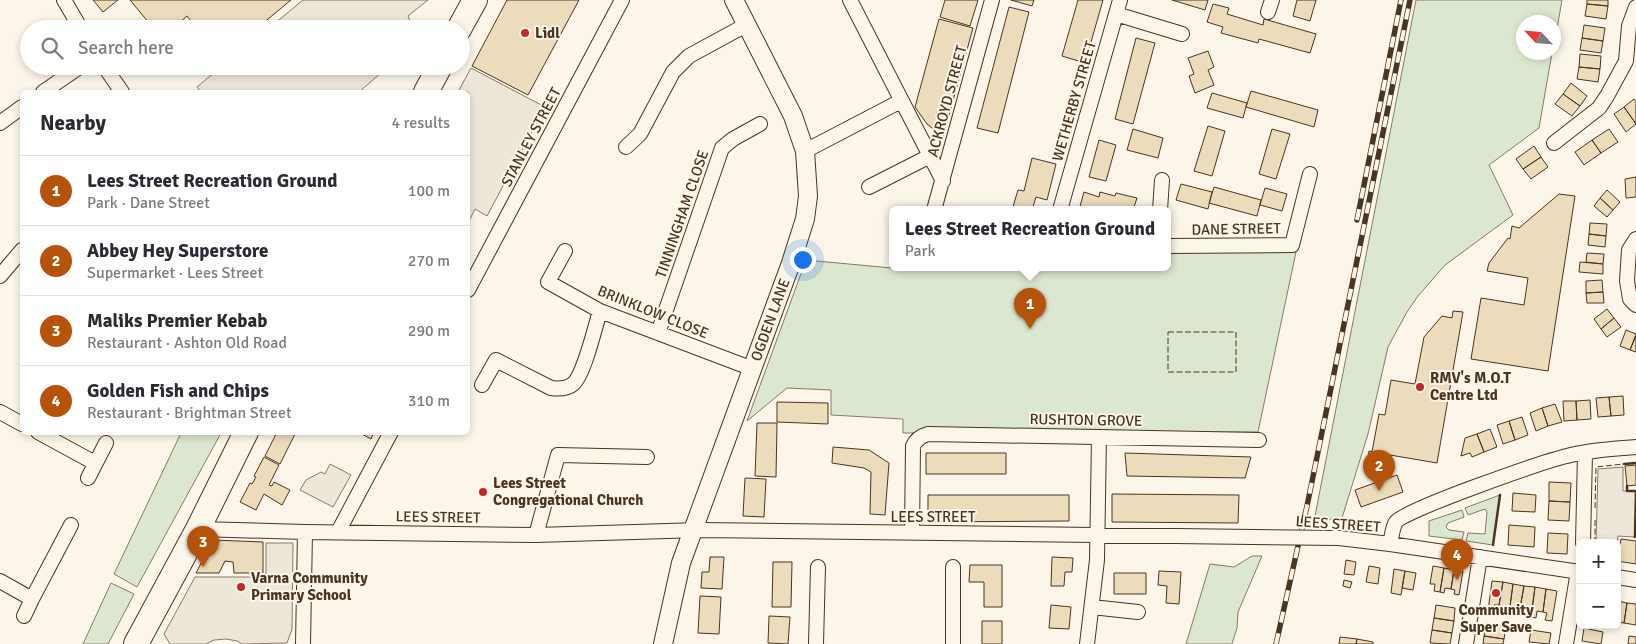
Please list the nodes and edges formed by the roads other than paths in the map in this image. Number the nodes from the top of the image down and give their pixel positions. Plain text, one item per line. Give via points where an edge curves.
1 (64, 0) edge
2 (475, 0) edge
3 (622, 0) edge
4 (734, 0) edge
5 (850, 0) edge
6 (992, 0) edge
7 (1120, 0) edge
8 (1636, 8) edge
9 (1116, 14) junction
10 (76, 20) edge
11 (465, 20) edge
12 (746, 25) junction
13 (1182, 34) dead end
14 (1631, 61) edge
15 (68, 75) edge
16 (110, 75) edge
17 (435, 75) edge
18 (46, 90) edge
19 (121, 90) edge
20 (427, 90) edge
21 (901, 102) junction
22 (20, 108) edge
23 (0, 123) edge
24 (760, 124) dead end
25 (1554, 143) dead end
26 (626, 147) dead end
27 (805, 151) junction
28 (930, 156) junction
29 (1310, 174) dead end
30 (1162, 180) dead end
31 (942, 181) junction
32 (869, 187) dead end
33 (935, 206) edge
34 (1061, 206) edge
35 (1160, 206) edge
36 (1636, 239) edge
37 (1171, 246) edge
38 (565, 250) dead end
39 (20, 252) edge
40 (0, 276) edge
41 (470, 286) edge
42 (1636, 305) edge
43 (600, 311) junction
44 (658, 333) junction
45 (753, 369) junction
46 (482, 385) dead end
47 (0, 412) edge
48 (20, 423) edge
49 (44, 435) edge
50 (244, 435) edge
51 (389, 435) edge
52 (1099, 437) junction
53 (1259, 440) dead end
54 (106, 442) dead end
55 (1636, 447) edge
56 (1585, 453) junction
57 (647, 457) dead end
58 (95, 463) junction
59 (88, 478) dead end
60 (71, 526) dead end
61 (198, 528) junction
62 (693, 530) junction
63 (305, 532) junction
64 (338, 532) junction
65 (912, 533) junction
66 (1098, 534) junction
67 (536, 535) junction
68 (1583, 539) edge
69 (1390, 544) junction
70 (1480, 557) junction
71 (818, 567) dead end
72 (953, 567) dead end
73 (1576, 571) edge
74 (1621, 578) edge
75 (1636, 580) edge
76 (0, 581) edge
77 (1577, 584) edge
78 (32, 599) junction
79 (1092, 607) junction
80 (1138, 612) dead end
81 (24, 616) dead end
82 (136, 644) edge
83 (304, 644) edge
84 (663, 644) edge
85 (816, 644) edge
86 (953, 644) edge
87 (1087, 644) edge
88 (1466, 644) edge
89 (1566, 644) edge

1 - 10 street
2 - 11 highway
3 - 41 street, STANLEY STREET
4 - 12 street, OGDEN LANE
5 - 21 street
6 - 31 street, ACKROYD STREET
7 - 9 street, WETHERBY STREET
8 - 14 street via 1629,26
9 - 13 street
9 - 34 street, WETHERBY STREET
12 - 26 street via 689,56 673,72 640,134
12 - 27 street, OGDEN LANE via 793,116
14 - 25 street via 1598,108
15 - 18 street
16 - 19 street
17 - 20 highway
21 - 27 street
21 - 28 street
22 - 23 street
24 - 44 street, TINNINGHAM CLOSE via 722,148
27 - 45 street, OGDEN LANE via 808,196 805,219
28 - 31 street
28 - 32 street
29 - 37 street, DANE STREET via 1292,245
30 - 35 street
31 - 33 street, ACKROYD STREET
36 - 42 street via 1629,250 1627,282 1630,299
38 - 43 street, BRINKLOW CLOSE via 548,282
39 - 40 street
43 - 44 street, BRINKLOW CLOSE
43 - 46 street via 583,366 571,386 551,388 496,360
44 - 45 street, BRINKLOW CLOSE
45 - 62 street, OGDEN LANE
47 - 48 street
49 - 58 street
50 - 61 highway
51 - 64 street
52 - 53 street, RUSHTON GROVE
52 - 65 street, RUSHTON GROVE via 921,436 913,451
52 - 66 street
54 - 58 street
55 - 56 street, LEES STREET
56 - 68 street
56 - 69 street, LEES STREET via 1547,462 1403,516 1396,521
57 - 67 street via 558,455
58 - 59 street
60 - 78 street
61 - 63 street, LEES STREET
61 - 82 highway
62 - 65 street, LEES STREET
62 - 67 street, LEES STREET
62 - 84 street, OGDEN LANE via 681,563
63 - 64 street, LEES STREET
63 - 83 street
64 - 67 street, LEES STREET
65 - 66 street, LEES STREET
66 - 69 street, LEES STREET, bridge via 1340,538
66 - 79 street
69 - 70 street
70 - 73 street
70 - 88 street
71 - 85 street
72 - 86 street
74 - 75 street
76 - 78 street
77 - 89 street
78 - 81 street
79 - 80 street
79 - 87 street

